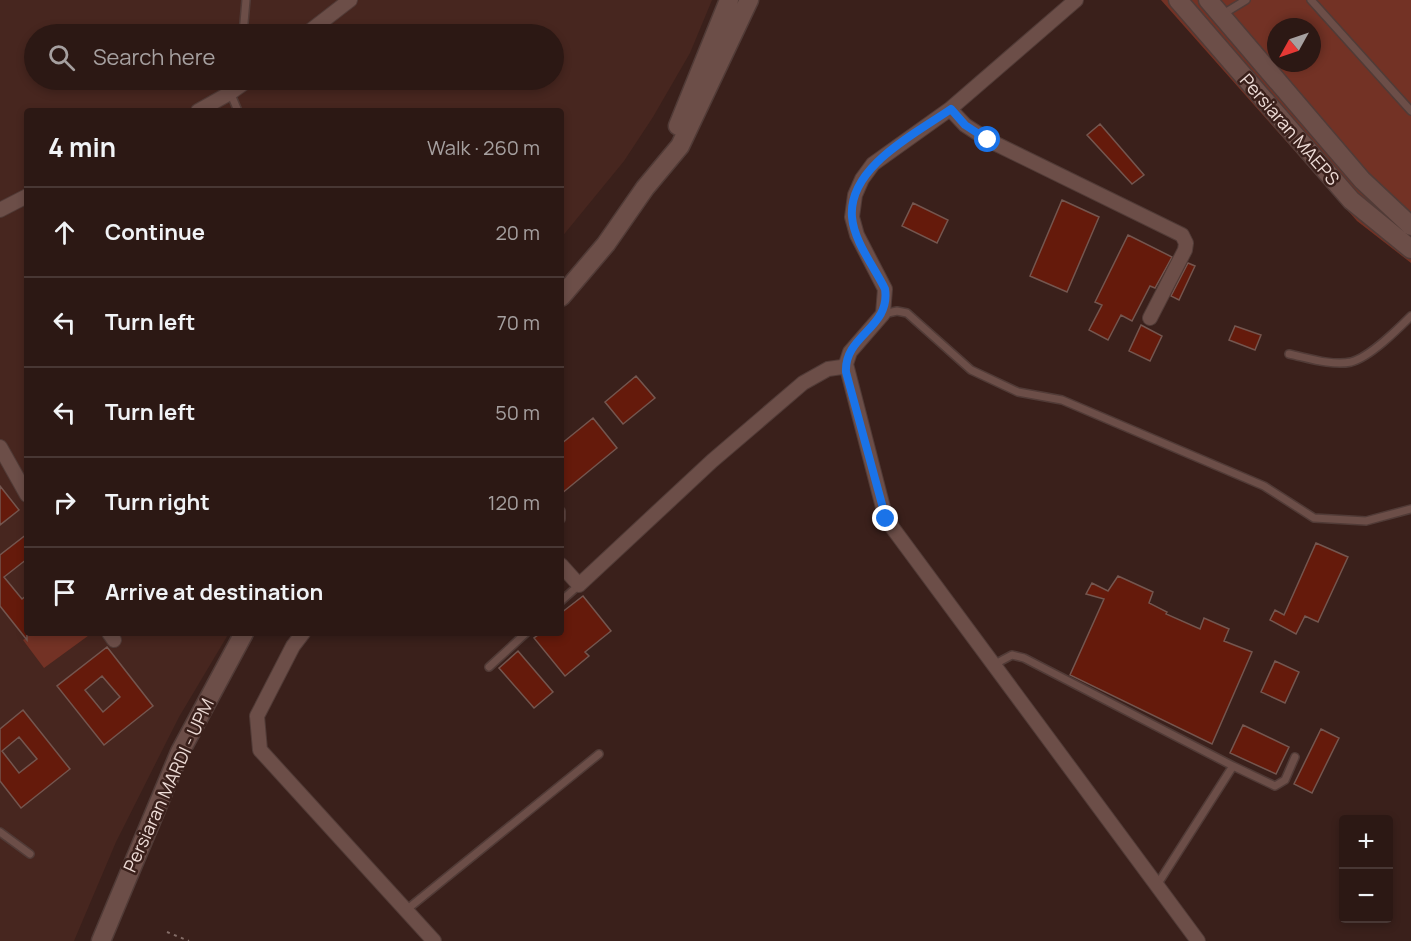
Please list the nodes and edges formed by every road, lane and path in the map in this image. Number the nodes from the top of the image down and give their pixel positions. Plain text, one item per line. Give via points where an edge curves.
1 (246, 0) edge
2 (350, 0) edge
3 (729, 0) edge
4 (749, 0) edge
5 (1076, 0) edge
6 (1178, 0) edge
7 (1208, 0) edge
8 (1246, 0) edge
9 (1311, 0) edge
10 (1221, 16) junction
11 (244, 24) edge
12 (319, 24) edge
13 (229, 90) edge
14 (234, 90) edge
15 (230, 93) junction
16 (203, 108) edge
17 (237, 108) edge
18 (951, 109) junction
19 (1411, 111) edge
20 (645, 188) junction
21 (24, 198) edge
22 (0, 210) edge
23 (1411, 226) edge
24 (1411, 249) edge
25 (564, 293) edge
26 (883, 315) junction
27 (1411, 316) edge
28 (1150, 318) dead end
29 (1289, 354) dead end
30 (837, 367) junction
31 (0, 447) edge
32 (24, 490) edge
33 (1411, 509) edge
34 (564, 568) edge
35 (579, 585) junction
36 (564, 598) edge
37 (242, 636) edge
38 (301, 636) edge
39 (523, 636) edge
40 (993, 666) junction
41 (489, 667) dead end
42 (599, 754) dead end
43 (1295, 757) dead end
44 (1233, 766) junction
45 (0, 832) edge
46 (30, 854) dead end
47 (1157, 885) junction
48 (405, 911) junction
49 (167, 932) dead end
50 (101, 941) edge
51 (189, 941) edge
52 (434, 941) edge
53 (1198, 941) edge

1 - 11 lane
2 - 12 street
3 - 20 street via 670,144
4 - 20 street via 680,146
5 - 18 street
6 - 24 street, Persiaran MAEPS via 1351,200
7 - 10 street, Persiaran MAEPS
8 - 10 lane
9 - 19 lane
10 - 23 street, Persiaran MAEPS via 1362,180
13 - 15 lane
14 - 15 street
15 - 16 street
15 - 17 lane
18 - 26 street via 873,164 855,195 852,217 885,289
18 - 28 street via 965,125 988,140 1182,236 1185,250
20 - 25 street via 606,244
21 - 22 street
26 - 30 street
26 - 33 lane via 907,313 970,370 1018,392 1062,400 1264,486 1314,518 1366,520
27 - 29 lane via 1351,362
30 - 35 street via 803,383 712,460
30 - 40 street via 886,519
31 - 32 street
34 - 35 street
35 - 36 lane
37 - 50 street, Persiaran MARDI - UPM via 180,752
38 - 48 street via 257,716 260,750
39 - 41 lane
40 - 44 lane via 1012,655 1024,658
40 - 47 street
42 - 48 lane
43 - 44 lane via 1285,780 1275,786
44 - 47 lane
45 - 46 lane
47 - 53 street
48 - 52 street
49 - 51 path

